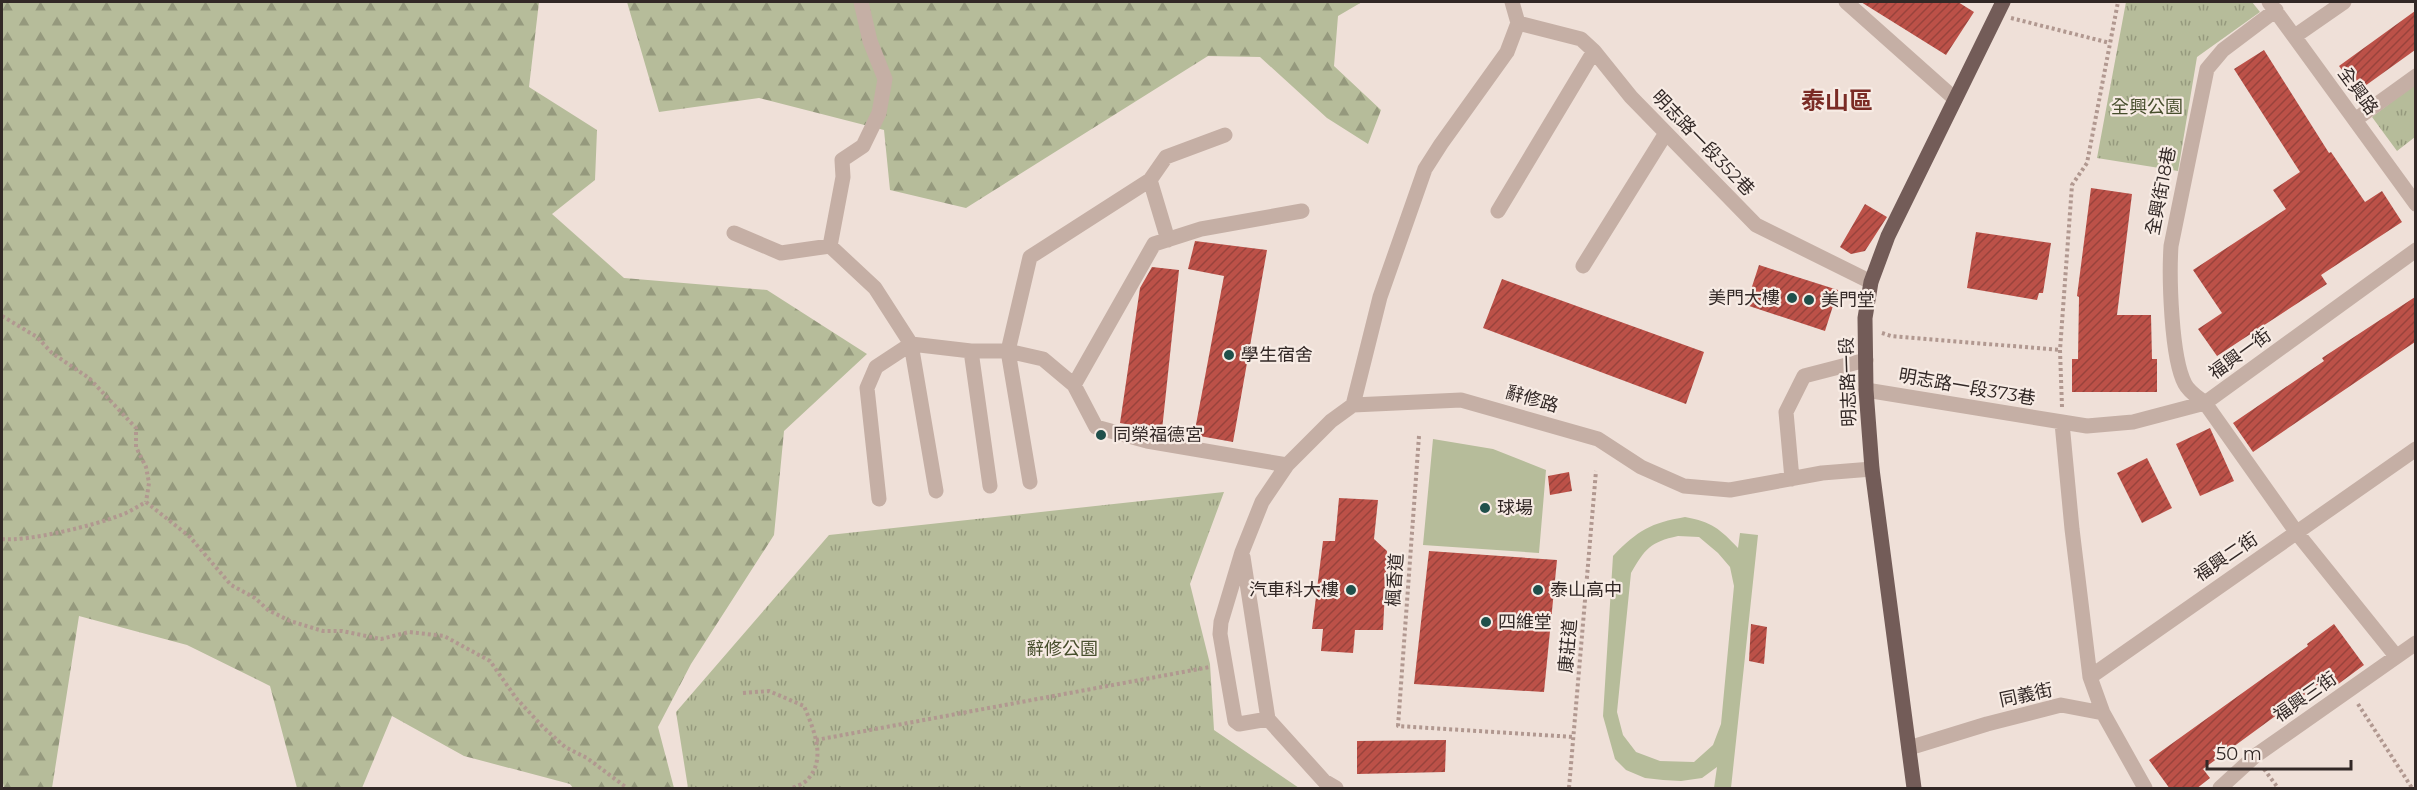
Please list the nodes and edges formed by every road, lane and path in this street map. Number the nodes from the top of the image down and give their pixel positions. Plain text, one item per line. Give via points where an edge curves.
1 (861, 2) edge
2 (1512, 2) edge
3 (1846, 2) edge
4 (2118, 2) edge
5 (2344, 2) edge
6 (2273, 6) edge
7 (2000, 8) edge
8 (1518, 23) junction
9 (2295, 36) junction
10 (2110, 43) junction
11 (1594, 51) junction
12 (2415, 76) edge
13 (1955, 99) junction
14 (2355, 120) junction
15 (1666, 133) junction
16 (1225, 135) dead end
17 (1150, 180) junction
18 (2410, 186) edge
19 (2415, 204) edge
20 (1302, 211) dead end
21 (1498, 211) dead end
22 (734, 233) dead end
23 (1168, 240) junction
24 (830, 246) junction
25 (2415, 250) edge
26 (1583, 266) dead end
27 (1871, 282) junction
28 (2, 316) edge
29 (1866, 328) junction
30 (911, 344) junction
31 (2060, 350) junction
32 (971, 351) junction
33 (1008, 351) junction
34 (1866, 360) junction
35 (1074, 385) junction
36 (1866, 390) junction
37 (2205, 403) junction
38 (1353, 405) junction
39 (2062, 423) junction
40 (1419, 436) dead end
41 (2415, 449) edge
42 (1287, 465) junction
43 (1872, 469) junction
44 (1596, 471) dead end
45 (1792, 479) junction
46 (1030, 482) dead end
47 (990, 486) dead end
48 (936, 491) dead end
49 (879, 499) dead end
50 (146, 502) junction
51 (2297, 532) junction
52 (2, 540) edge
53 (1242, 552) junction
54 (2415, 643) edge
55 (2396, 656) junction
56 (1225, 664) junction
57 (2090, 677) junction
58 (2349, 690) junction
59 (743, 693) dead end
60 (2103, 713) junction
61 (1268, 719) junction
62 (1574, 737) junction
63 (816, 740) junction
64 (1910, 748) junction
65 (2255, 756) junction
66 (627, 789) edge
67 (792, 789) edge
68 (1335, 789) edge
69 (1569, 789) edge
70 (1914, 789) edge
71 (2145, 789) edge
72 (2220, 789) edge
73 (2278, 789) edge
74 (2412, 789) edge

1 - 24 street via 870,41 885,79 879,113 863,146 842,160 843,177
2 - 8 street
3 - 13 street
4 - 10 path
5 - 9 street
6 - 9 street, 全興路
6 - 37 street, 全興街18巷 via 2207,69 2174,226 2170,267 2177,364 2186,387
7 - 10 path
7 - 13 main road, 明志路一段
8 - 11 street, 明志路一段352巷 via 1581,39
8 - 38 street via 1506,52 1425,169 1380,297
9 - 14 street, 全興路
10 - 31 path via 2087,164 2072,186
11 - 15 street, 明志路一段352巷
11 - 21 street
12 - 14 street
13 - 27 main road, 明志路一段 via 1888,236
14 - 18 street, 全興路
15 - 26 street
15 - 27 street, 明志路一段352巷 via 1756,225
16 - 17 street via 1166,157
17 - 23 street
17 - 33 street via 1030,257
18 - 19 street, 全興路
20 - 23 street via 1201,229
22 - 24 street via 781,253
23 - 35 street via 1154,244
24 - 30 street via 875,288
25 - 37 street, 福興一街
27 - 29 main road, 明志路一段
28 - 50 path via 37,337 52,353 89,378 136,428 136,447 149,483
29 - 31 path via 1891,336
29 - 34 main road, 明志路一段
30 - 32 street
30 - 48 street
30 - 49 street via 876,367 867,388
31 - 39 path
32 - 33 street
32 - 47 street
33 - 35 street via 1043,359
33 - 46 street
34 - 36 main road, 明志路一段
34 - 45 street via 1804,376 1786,412
35 - 42 street via 1096,427 1147,441
36 - 39 street, 明志路一段373巷
36 - 43 main road, 明志路一段
37 - 39 street, 福興一街 via 2133,422 2086,426
37 - 51 street, 全興街18巷
38 - 42 street
38 - 45 street, 辭修路 via 1461,400 1598,439 1641,467 1684,486 1730,490
39 - 57 street
40 - 62 path, 楓香道 via 1398,726
41 - 51 street, 福興二街
42 - 53 street via 1262,502
43 - 45 street, 辭修路
43 - 64 main road, 明志路一段
44 - 62 path, 康莊道
50 - 52 path via 122,515 12,541
50 - 66 path via 190,537 231,585 290,621 323,631 381,639 408,632 444,636 490,662 543,727 565,747 587,758
51 - 55 street, 全興街18巷
51 - 57 street, 福興二街
53 - 56 street via 1221,622
53 - 61 street
54 - 55 street, 福興三街
55 - 58 street, 福興三街
56 - 61 street via 1235,721 1239,724
56 - 63 path
57 - 60 street
58 - 65 street, 福興三街
58 - 74 path
59 - 63 path via 769,691 804,706
60 - 64 street, 同義街 via 2061,705
60 - 71 street
61 - 68 street
62 - 69 path, 康莊道
63 - 67 path via 818,759 808,779
64 - 70 main road, 明志路一段
65 - 72 street, 福興三街
65 - 73 path

